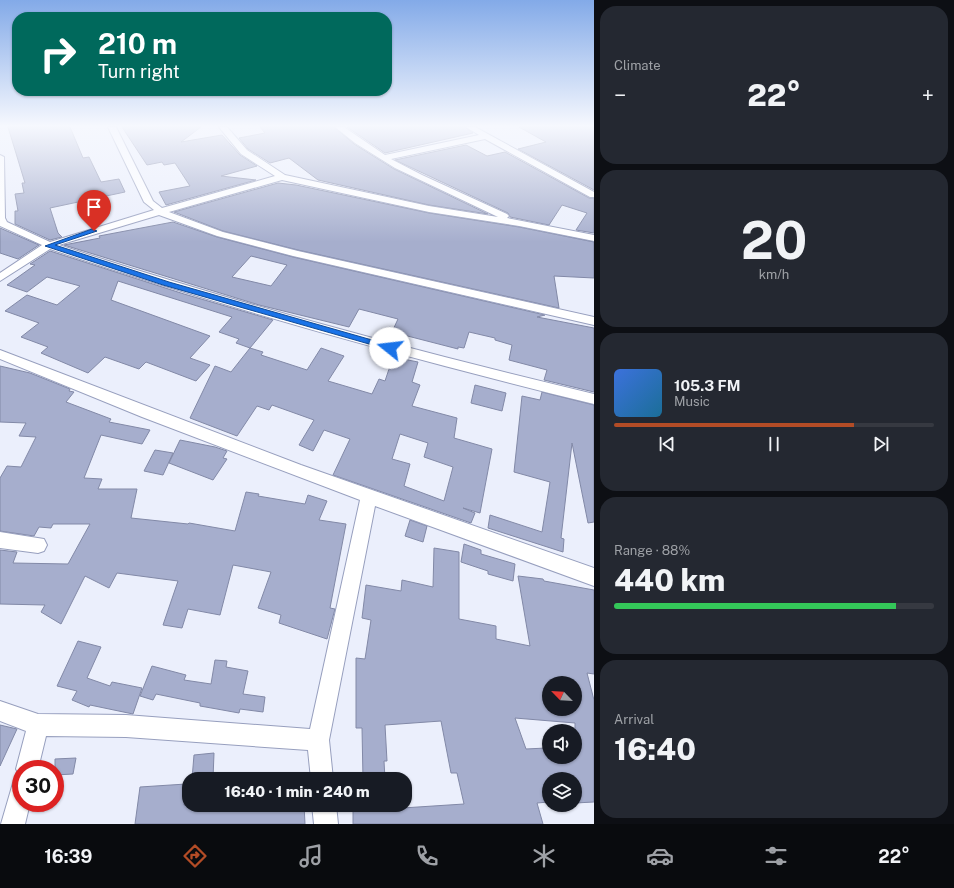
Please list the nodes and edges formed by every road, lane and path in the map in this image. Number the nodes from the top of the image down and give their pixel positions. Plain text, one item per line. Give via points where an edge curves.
1 (0, 165) edge
2 (131, 165) edge
3 (264, 165) edge
4 (398, 165) edge
5 (539, 165) edge
6 (282, 177) junction
7 (593, 195) dead end
8 (161, 212) junction
9 (519, 224) junction
10 (594, 238) edge
11 (49, 246) junction
12 (0, 278) edge
13 (594, 321) edge
14 (0, 354) edge
15 (594, 400) edge
16 (369, 497) junction
17 (0, 540) edge
18 (38, 546) dead end
19 (594, 577) edge
20 (0, 711) edge
21 (38, 725) junction
22 (318, 740) junction
23 (29, 760) edge
24 (321, 772) edge
25 (16, 812) edge
26 (325, 812) edge
27 (13, 824) edge
28 (326, 824) edge

1 - 11 street via 2,224
2 - 8 street via 149,202
3 - 6 street
4 - 9 street
5 - 7 street
6 - 8 street
6 - 9 street via 429,209
8 - 11 street
8 - 13 street via 220,234 297,254
9 - 10 street
11 - 12 street
11 - 15 street via 166,284 390,348
14 - 16 street via 128,407
16 - 19 street
16 - 22 street
17 - 18 street
20 - 21 street
21 - 22 street via 126,726
21 - 23 street
22 - 24 street
25 - 27 street
26 - 28 street

